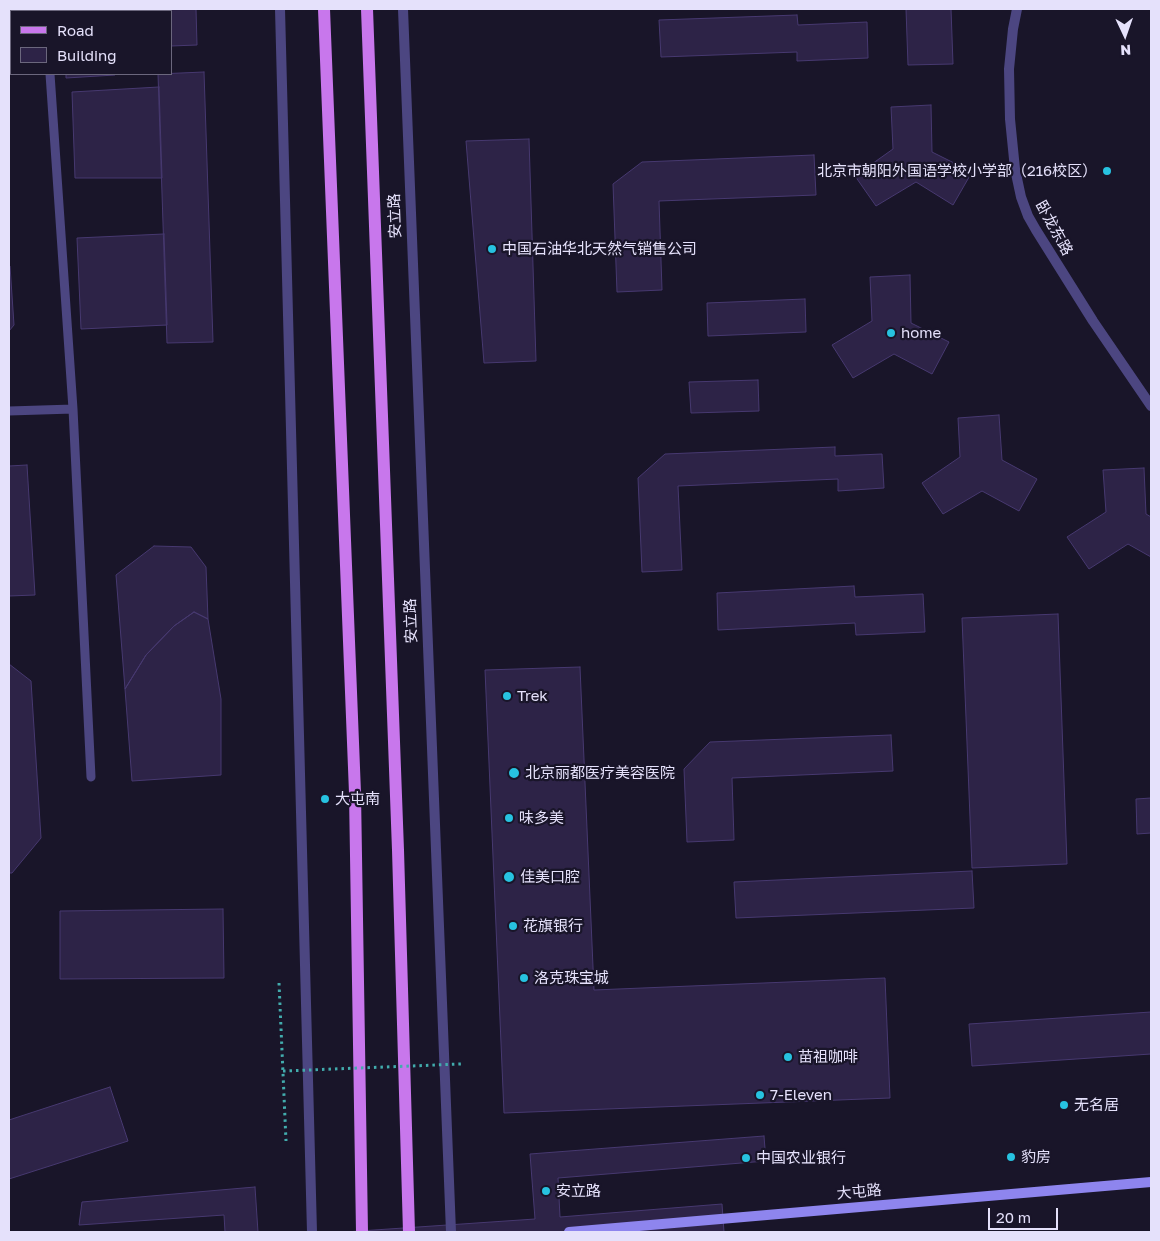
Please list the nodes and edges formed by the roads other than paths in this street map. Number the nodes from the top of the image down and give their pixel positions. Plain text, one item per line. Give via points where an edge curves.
1 (280, 9) edge
2 (324, 9) edge
3 (367, 9) edge
4 (403, 9) edge
5 (1017, 9) edge
6 (50, 75) edge
7 (1151, 406) edge
8 (73, 409) junction
9 (9, 411) edge
10 (91, 777) dead end
11 (1151, 1182) edge
12 (312, 1232) edge
13 (362, 1232) edge
14 (409, 1232) edge
15 (451, 1232) edge
16 (570, 1232) edge

1 - 12 street
2 - 13 main road via 355,793
3 - 14 main road, 安立路
4 - 15 street, 安立路
5 - 7 street, 卧龙东路 via 1010,69 1010,119 1021,197 1036,230
6 - 8 lane
8 - 9 lane
8 - 10 lane
11 - 16 main road, 大屯路

